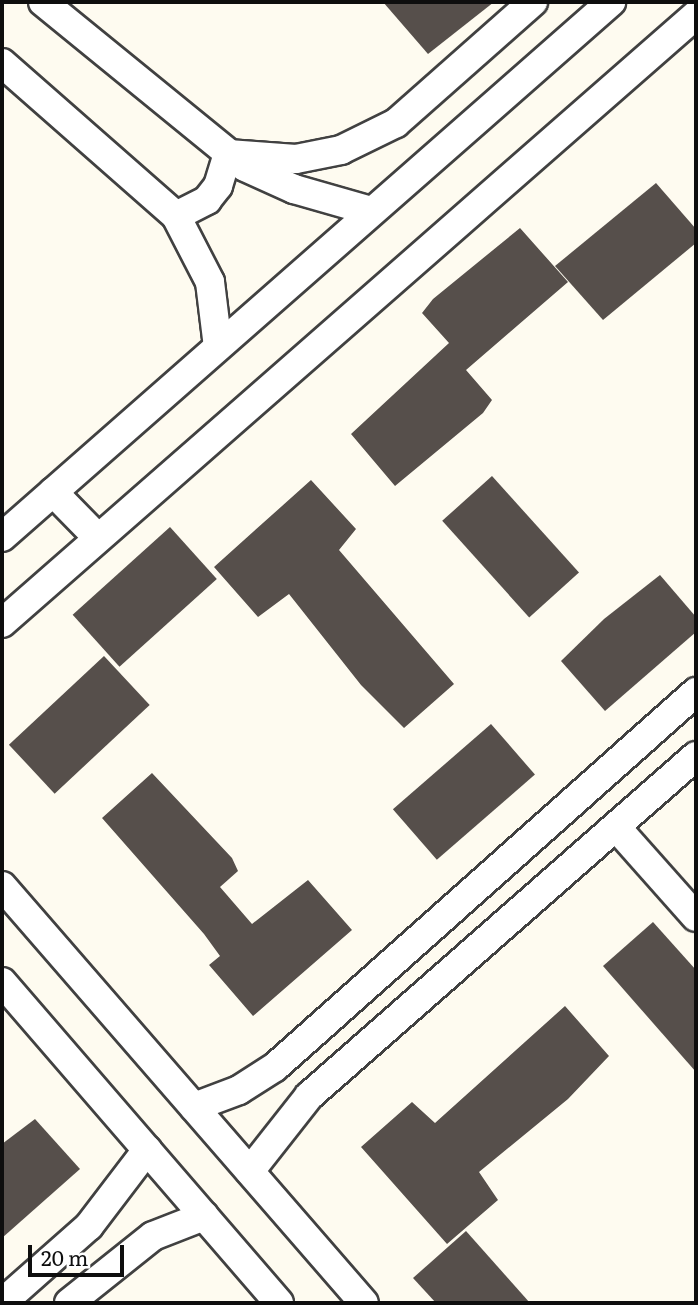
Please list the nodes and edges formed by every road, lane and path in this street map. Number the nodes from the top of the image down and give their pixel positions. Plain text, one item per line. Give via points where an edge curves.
1 (43, 2) edge
2 (533, 2) edge
3 (597, 6) edge
4 (696, 15) edge
5 (2, 62) edge
6 (228, 154) junction
7 (371, 211) junction
8 (176, 216) junction
9 (218, 347) junction
10 (53, 492) junction
11 (2, 537) edge
12 (98, 538) junction
13 (2, 623) edge
14 (696, 692) edge
15 (696, 756) edge
16 (616, 827) junction
17 (2, 886) edge
18 (696, 917) edge
19 (2, 982) edge
20 (194, 1107) junction
21 (147, 1150) junction
22 (250, 1171) junction
23 (204, 1216) junction
24 (2, 1303) edge
25 (69, 1303) edge
26 (279, 1303) edge
27 (364, 1303) edge

1 - 6 street
2 - 6 street via 422,103 368,138 296,159
3 - 7 street
4 - 12 street
5 - 8 street
6 - 7 street via 293,189
6 - 8 street via 218,186 207,200
7 - 9 street
8 - 9 street via 210,282
9 - 10 street
10 - 11 street
10 - 12 street
12 - 13 street
14 - 20 street via 275,1066 239,1090
15 - 16 street
16 - 18 street
16 - 22 street via 309,1096
17 - 20 street
19 - 21 street
20 - 22 street
21 - 23 street
21 - 24 street via 89,1226
22 - 27 street
23 - 25 street via 153,1236
23 - 26 street

